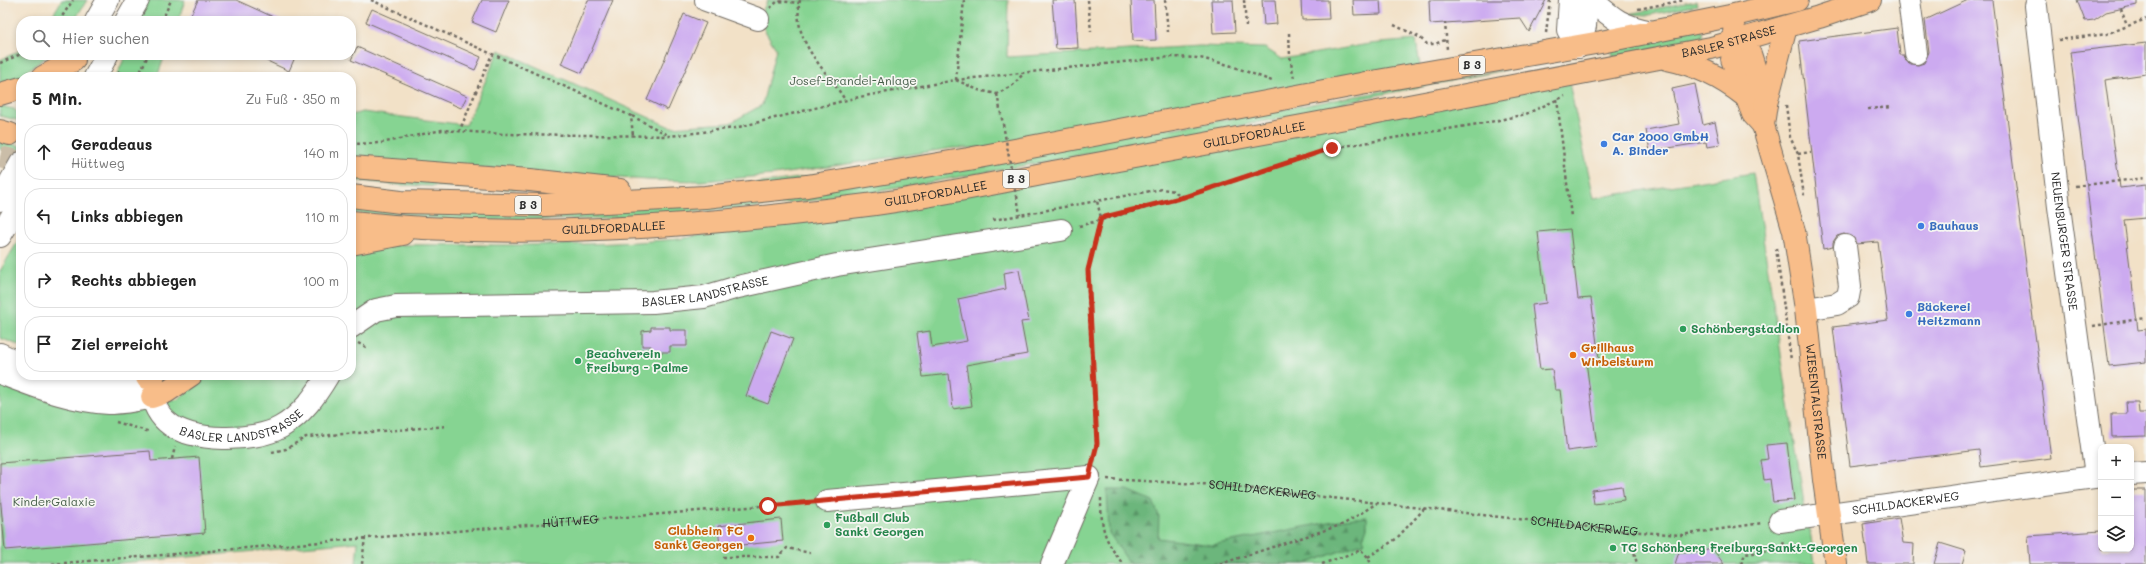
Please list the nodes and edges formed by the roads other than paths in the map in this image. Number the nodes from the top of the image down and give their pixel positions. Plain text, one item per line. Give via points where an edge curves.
1 (108, 0) edge
2 (138, 0) edge
3 (706, 0) edge
4 (1570, 0) edge
5 (1586, 0) edge
6 (1592, 0) edge
7 (1797, 0) edge
8 (1870, 0) edge
9 (1909, 0) edge
10 (2036, 6) dead end
11 (99, 16) edge
12 (129, 16) edge
13 (1730, 16) junction
14 (758, 20) road end
15 (1786, 27) junction
16 (1652, 32) junction
17 (1737, 42) junction
18 (1578, 47) junction
19 (1916, 53) dead end
20 (1662, 58) junction
21 (72, 64) edge
22 (113, 64) edge
23 (55, 72) edge
24 (102, 72) edge
25 (1584, 74) junction
26 (16, 89) edge
27 (0, 94) edge
28 (1745, 96) junction
29 (0, 98) edge
30 (16, 103) edge
31 (1771, 109) junction
32 (356, 167) edge
33 (16, 184) edge
34 (356, 197) edge
35 (705, 197) junction
36 (11, 205) edge
37 (356, 222) edge
38 (432, 228) junction
39 (1061, 230) road end
40 (0, 236) edge
41 (356, 243) edge
42 (1845, 246) dead end
43 (1806, 309) junction
44 (356, 324) edge
45 (0, 354) edge
46 (16, 362) edge
47 (0, 373) edge
48 (16, 379) edge
49 (18, 380) edge
50 (65, 380) edge
51 (184, 380) edge
52 (325, 380) edge
53 (151, 384) edge
54 (2146, 473) edge
55 (2134, 474) edge
56 (2098, 476) edge
57 (827, 501) road end
58 (1828, 515) junction
59 (1781, 528) road end
60 (1052, 564) edge
61 (1836, 564) edge

1 - 11 street
2 - 12 street
3 - 14 street
4 - 18 street via 1568,30
5 - 18 street via 1585,26
6 - 16 street via 1628,28
7 - 13 main road, BASLER STRASSE / B 3
8 - 15 main road, BASLER STRASSE / B 3
9 - 19 street
10 - 56 street, NEUENBURGER STRASSE via 2075,329
13 - 16 main road, BASLER STRASSE / B 3
13 - 17 main road, WIESENTALSTRASSE
15 - 17 main road, BASLER STRASSE / B 3
15 - 31 main road
16 - 18 main road, BASLER STRASSE / B 3
17 - 20 main road, BASLER STRASSE / B 3
17 - 28 main road, WIESENTALSTRASSE via 1732,59
17 - 31 main road, WIESENTALSTRASSE via 1750,54
18 - 25 main road
18 - 35 main road, GUILDFORDALLEE / B 3 via 1366,83 968,160 808,186
20 - 25 main road, BASLER STRASSE / B 3
20 - 28 main road via 1684,63 1722,78
21 - 23 main road
22 - 24 street
25 - 38 main road, GUILDFORDALLEE / B 3 via 878,203 662,225 518,230
26 - 27 main road
28 - 31 main road, WIESENTALSTRASSE via 1753,114
29 - 30 main road
31 - 43 main road, WIESENTALSTRASSE
32 - 35 main road via 530,180
33 - 36 street
34 - 35 main road, GUILDFORDALLEE / B 3 via 401,202 545,205
36 - 40 street
37 - 38 main road, GUILDFORDALLEE / B 3
38 - 41 main road
39 - 44 street, BASLER LANDSTRASSE via 837,265 704,297 653,302 396,306 376,310
42 - 43 street via 1850,286 1848,297 1837,304
43 - 58 main road, WIESENTALSTRASSE
45 - 46 street
47 - 48 street
49 - 53 street via 47,391 109,403 127,402
50 - 53 street via 99,385
51 - 53 main road via 166,392
52 - 53 street, BASLER LANDSTRASSE via 305,408 281,428 257,435 219,438 180,431 167,422 158,411
54 - 55 street
56 - 58 street, SCHILDACKERWEG
57 - 60 street via 1095,478
58 - 59 street, SCHILDACKERWEG
58 - 61 main road, WIESENTALSTRASSE

